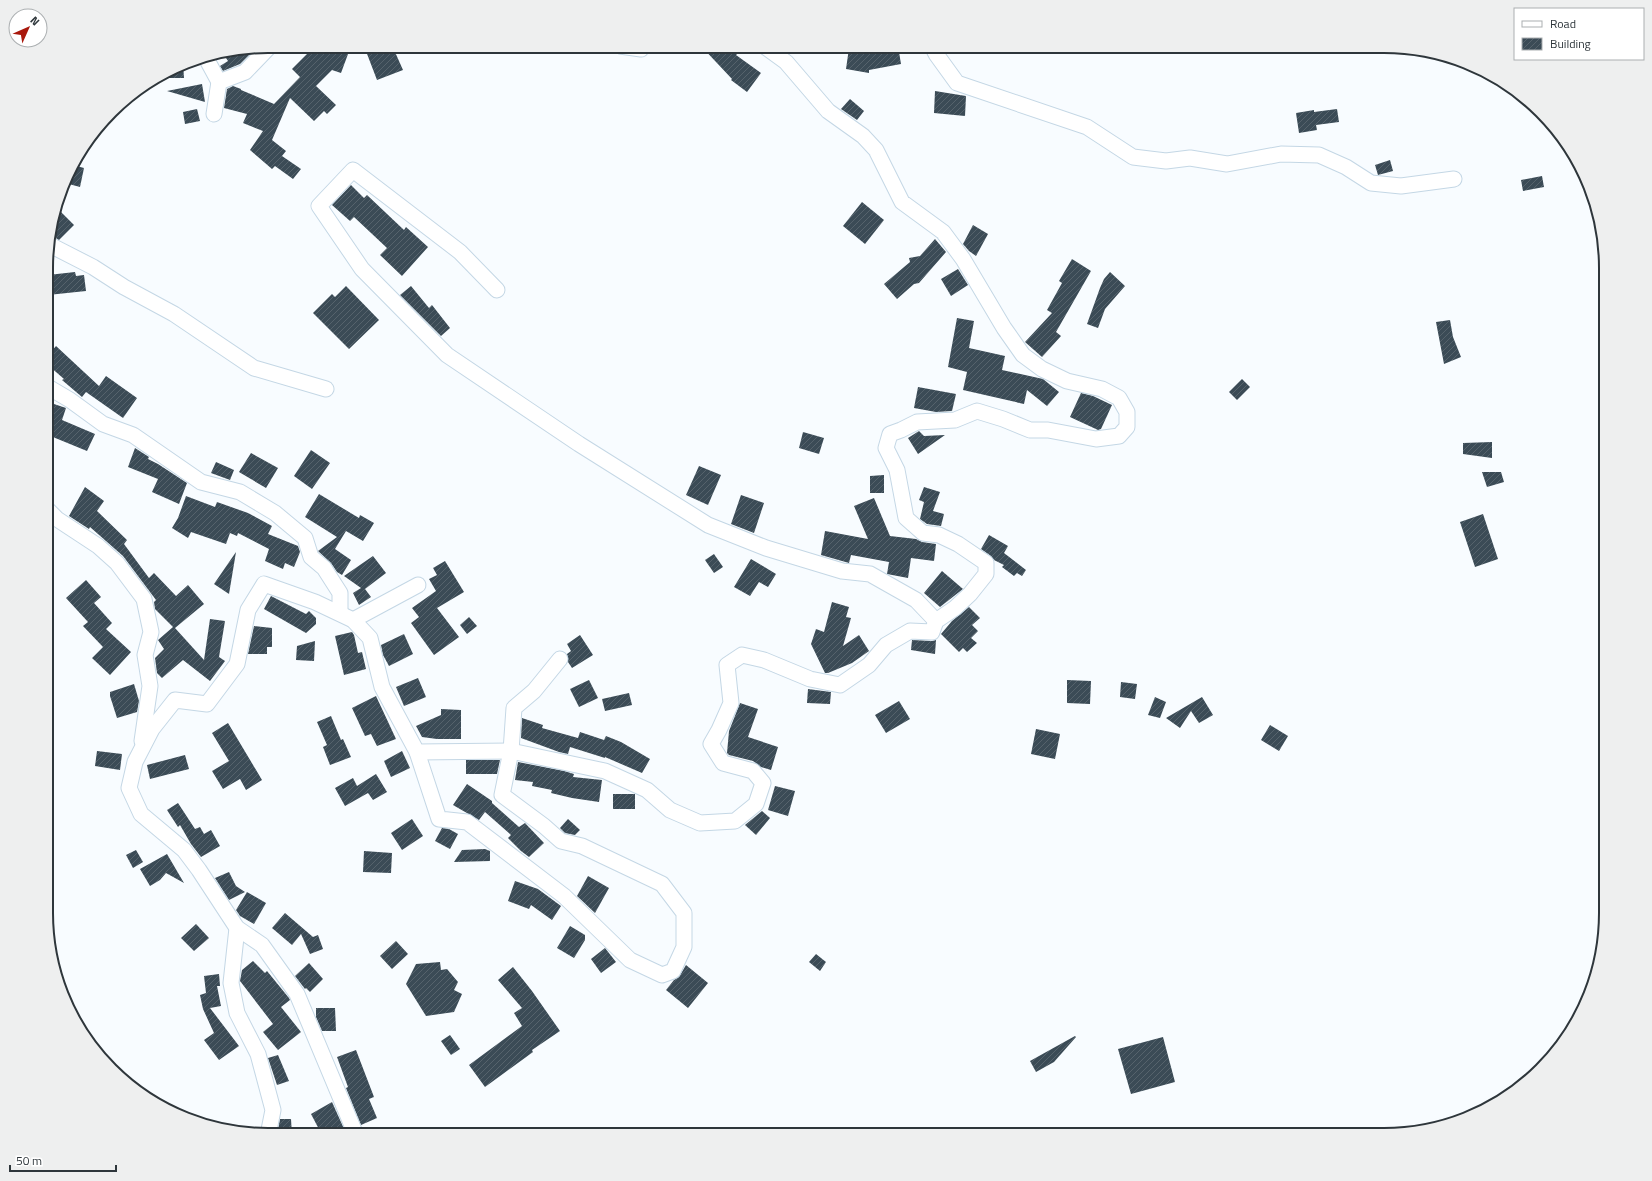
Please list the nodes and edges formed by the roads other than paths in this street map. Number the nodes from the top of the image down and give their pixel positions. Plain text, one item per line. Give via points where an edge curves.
1 (263, 53) edge
2 (774, 53) edge
3 (936, 53) edge
4 (208, 61) edge
5 (219, 82) junction
6 (214, 114) dead end
7 (1454, 179) dead end
8 (54, 247) edge
9 (497, 290) dead end
10 (53, 389) edge
11 (326, 389) dead end
12 (53, 514) edge
13 (418, 585) dead end
14 (346, 617) junction
15 (936, 621) junction
16 (560, 659) dead end
17 (141, 750) junction
18 (511, 751) junction
19 (417, 752) junction
20 (237, 928) junction
21 (269, 1128) edge
22 (353, 1128) edge

1 - 5 street via 245,72
2 - 15 street via 786,62 828,111 863,136 876,150 902,202 943,232 963,259 1022,355 1042,369 1067,380 1102,389 1119,398 1126,412 1127,427 1119,436 1096,439 1048,430 1030,430 1003,418 977,411 955,420 917,422 890,434 886,448 897,470 906,518 923,533 939,535 958,544 986,563 986,574 970,594
3 - 7 street via 957,83 1087,127 1133,157 1166,161 1190,158 1227,164 1281,154 1319,155 1346,167 1371,183 1401,186
4 - 5 street
5 - 6 street
8 - 11 street via 174,314 254,368
9 - 15 street via 460,252 353,170 319,206 362,269 453,360 708,525 766,548 842,571 870,574 916,600
10 - 14 street via 103,424 133,435 201,482 240,492 275,513 306,538 311,557 324,568 340,593
12 - 17 street via 98,546 117,563 144,599 152,632 145,654 150,686
13 - 14 street
14 - 17 street via 315,602 264,584 248,610 237,664 207,704 175,700 152,729
14 - 19 street via 370,638 382,687
15 - 18 street via 932,632 910,631 886,645 869,665 840,684 810,679 764,660 742,655 727,665 730,703 711,744 723,764 753,772 763,783 756,804 735,820 700,823 670,810 647,790 605,770
16 - 18 street via 534,691 514,708
17 - 20 street via 135,762 129,788 141,814 184,850
18 - 19 street
18 - 19 street via 502,795 561,841 582,846 662,884 684,913 684,947 673,971 662,975 630,960 564,896 473,826 467,822 439,819
20 - 21 street via 231,983 237,1013 258,1054 273,1110
20 - 22 street via 262,945 297,994

